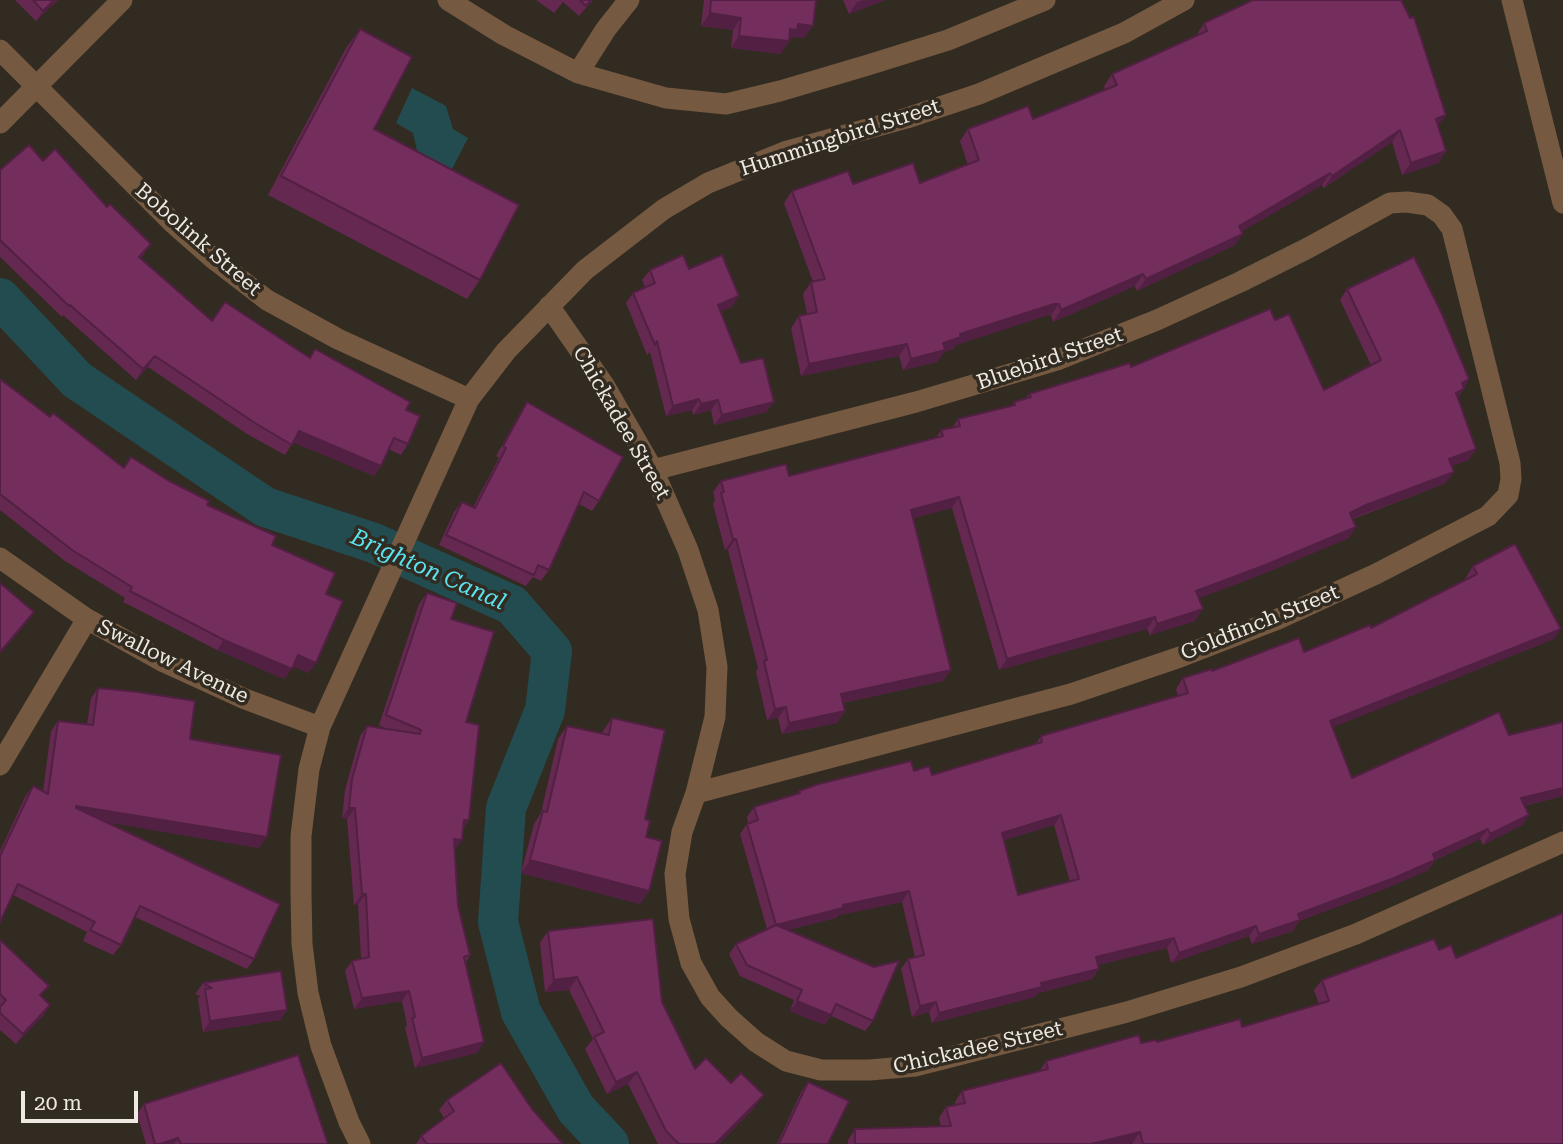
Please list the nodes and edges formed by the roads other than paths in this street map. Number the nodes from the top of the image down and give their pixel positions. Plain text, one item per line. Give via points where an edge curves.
1 (122, 0) edge
2 (447, 0) edge
3 (629, 0) edge
4 (1045, 0) edge
5 (1184, 0) edge
6 (1512, 0) edge
7 (0, 50) edge
8 (578, 73) junction
9 (36, 87) junction
10 (0, 123) edge
11 (1563, 203) edge
12 (1428, 205) joint
13 (548, 306) junction
14 (470, 398) junction
15 (653, 470) junction
16 (0, 558) edge
17 (87, 619) junction
18 (320, 727) junction
19 (0, 765) edge
20 (696, 793) junction
21 (1563, 842) edge
22 (360, 1144) edge

1 - 9 street
2 - 8 street
3 - 8 street
4 - 8 street via 948,40 726,104 666,98
5 - 13 street, Hummingbird Street via 1124,33 979,94 787,151 708,183 664,209 585,270
6 - 11 street
7 - 9 street, Bobolink Street
9 - 10 street
9 - 14 street, Bobolink Street via 173,223 267,300 338,339
12 - 15 street, Bluebird Street via 1390,203 1240,282 1057,360
12 - 20 street, Goldfinch Street via 1452,229 1510,463 1508,495 1488,516 1278,619 1180,657 1071,694
13 - 14 street, Hummingbird Street
13 - 15 street, Chickadee Street via 604,385
14 - 18 street, Hummingbird Street
15 - 20 street, Chickadee Street via 708,610 717,667 715,717
16 - 17 street, Swallow Avenue
17 - 18 street, Swallow Avenue via 164,662
17 - 19 street
18 - 22 street, Hummingbird Street via 309,769 302,836 302,944 321,1046
20 - 21 street, Chickadee Street via 682,832 676,874 678,919 691,963 710,997 756,1042 786,1061 821,1070 915,1066 1241,977 1356,934

